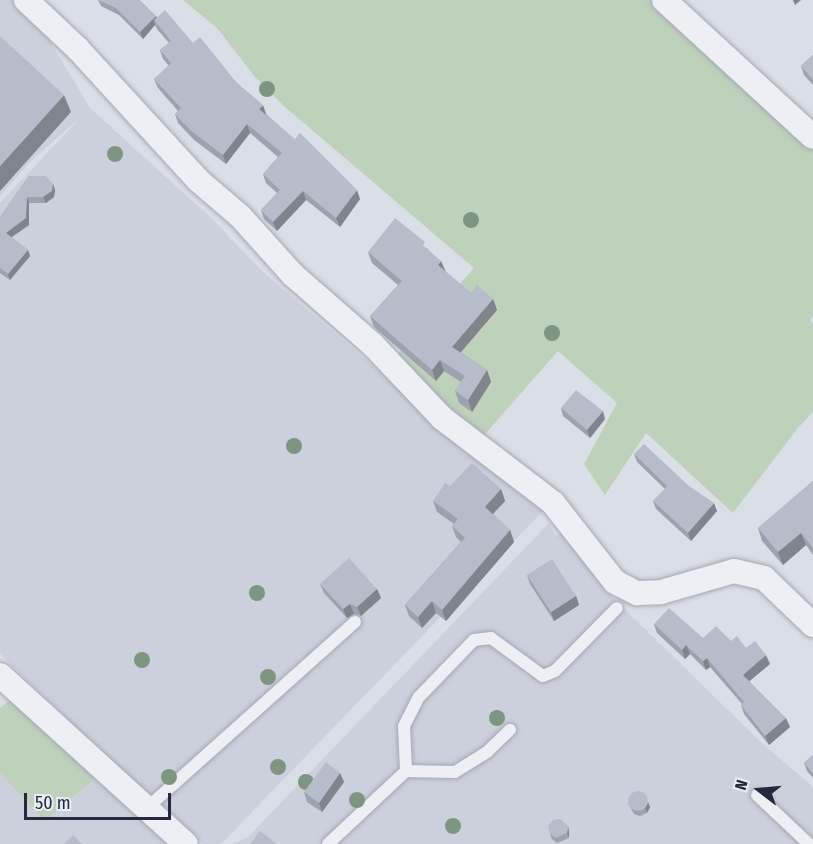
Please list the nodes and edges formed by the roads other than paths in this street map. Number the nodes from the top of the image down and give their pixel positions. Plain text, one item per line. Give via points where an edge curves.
1 (26, 0) edge
2 (664, 0) edge
3 (813, 137) edge
4 (617, 608) dead end
5 (356, 622) dead end
6 (813, 625) edge
7 (0, 675) edge
8 (510, 730) dead end
9 (406, 771) junction
10 (757, 795) dead end
11 (147, 808) junction
12 (186, 844) edge
13 (328, 844) edge
14 (809, 844) edge

1 - 6 street via 85,56 200,182 240,216 292,274 373,345 442,418 554,503 615,582 637,593 661,592 734,571 764,578
2 - 3 street
4 - 9 lane via 555,671 543,676 491,638 474,640 419,697 404,726
5 - 11 lane
7 - 11 street
8 - 9 lane via 487,753 455,772
9 - 13 lane
10 - 14 lane
11 - 12 street

